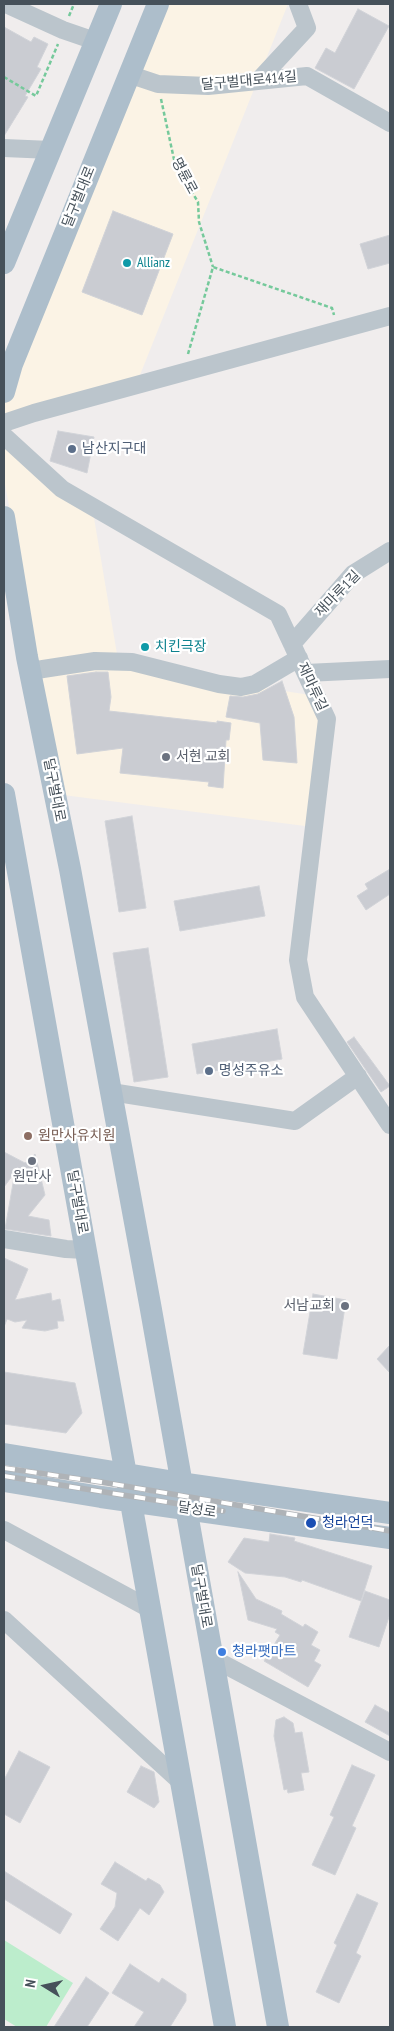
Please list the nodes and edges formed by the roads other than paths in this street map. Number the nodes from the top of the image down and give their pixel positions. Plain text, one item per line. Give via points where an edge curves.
1 (6, 4) edge
2 (110, 4) edge
3 (158, 4) edge
4 (298, 4) edge
5 (94, 41) junction
6 (128, 74) junction
7 (258, 81) junction
8 (390, 123) edge
9 (4, 148) edge
10 (51, 150) junction
11 (4, 263) edge
12 (390, 316) edge
13 (4, 392) edge
14 (4, 423) edge
15 (4, 436) edge
16 (4, 517) edge
17 (390, 551) edge
18 (299, 658) junction
19 (390, 669) edge
20 (30, 671) junction
21 (4, 794) edge
22 (7, 828) edge
23 (358, 1076) junction
24 (111, 1092) junction
25 (390, 1125) edge
26 (4, 1239) edge
27 (85, 1250) junction
28 (4, 1454) edge
29 (126, 1473) junction
30 (4, 1481) edge
31 (181, 1483) junction
32 (130, 1501) junction
33 (186, 1508) junction
34 (390, 1513) edge
35 (4, 1530) edge
36 (390, 1538) edge
37 (150, 1609) junction
38 (4, 1620) edge
39 (212, 1658) junction
40 (390, 1752) edge
41 (182, 1783) junction
42 (225, 2027) edge
43 (278, 2027) edge

1 - 5 street
2 - 5 main road
3 - 6 main road, 달구벌대로
4 - 7 street via 307,28
5 - 10 main road
6 - 7 street, 달구벌대로414길 via 158,84 208,86
6 - 13 main road, 달구벌대로 via 12,364
7 - 8 street, 달구벌대로414길 via 307,76
9 - 10 street
10 - 11 main road
12 - 14 street
15 - 18 street, 재마루길 via 62,489 278,614
16 - 20 main road, 달구벌대로
17 - 18 street, 재마루1길 via 353,574
18 - 19 street
18 - 20 street via 255,684 241,687 132,662 95,661
18 - 23 street, 재마루길 via 327,719 298,960 305,997
20 - 24 main road, 달구벌대로
21 - 22 main road, 달구벌대로
22 - 27 main road, 달구벌대로
23 - 24 street via 295,1121
23 - 25 street, 재마루길
24 - 31 main road, 달구벌대로
26 - 27 street
27 - 29 main road, 달구벌대로
28 - 29 main road
29 - 31 main road
29 - 32 main road, 달구벌대로
30 - 32 main road, 달성로
31 - 33 main road, 달구벌대로
31 - 34 main road
32 - 33 main road, 달성로
32 - 37 main road, 달구벌대로
33 - 36 main road, 달성로
33 - 39 main road, 달구벌대로
35 - 37 street
37 - 41 main road, 달구벌대로
38 - 41 street
39 - 40 street
39 - 43 main road, 달구벌대로
41 - 42 main road, 달구벌대로

